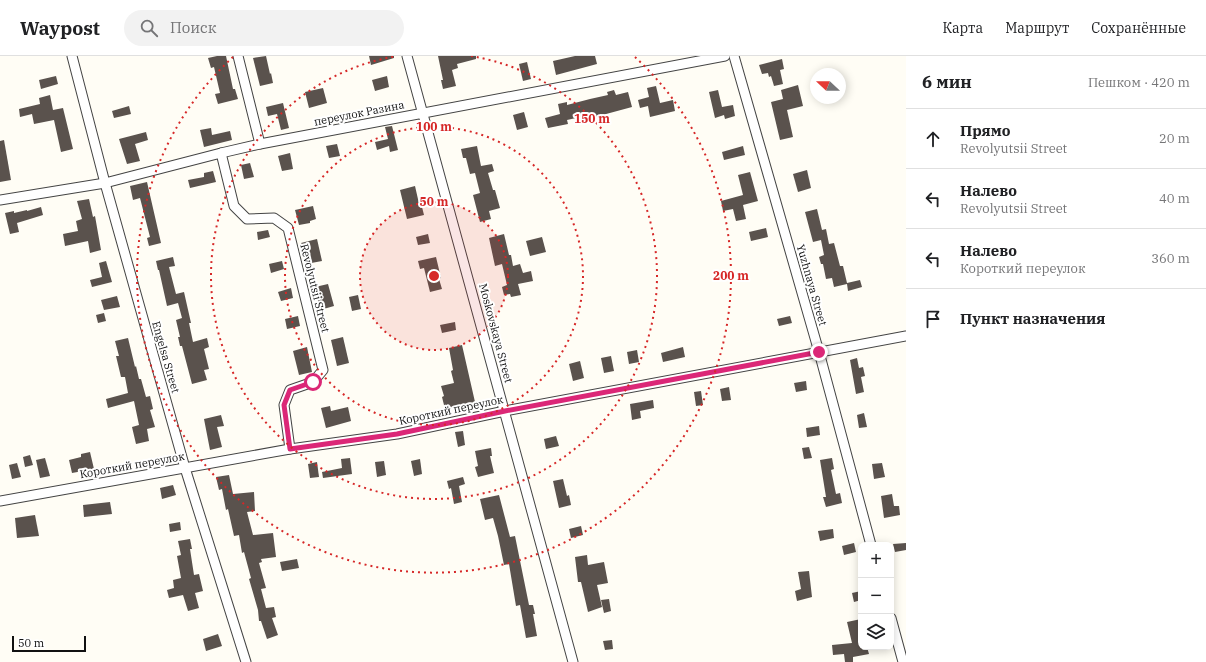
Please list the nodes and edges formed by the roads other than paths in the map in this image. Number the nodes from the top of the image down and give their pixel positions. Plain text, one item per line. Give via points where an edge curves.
1 (72, 56) edge
2 (238, 56) edge
3 (407, 56) edge
4 (725, 56) edge
5 (734, 56) edge
6 (422, 113) junction
7 (260, 144) junction
8 (221, 153) junction
9 (105, 183) junction
10 (0, 200) edge
11 (906, 336) edge
12 (819, 352) junction
13 (505, 411) junction
14 (290, 449) junction
15 (185, 468) junction
16 (0, 501) edge
17 (870, 542) edge
18 (894, 629) edge
19 (246, 662) edge
20 (573, 662) edge
21 (903, 662) edge

1 - 9 street, Engelsa Street
2 - 7 street
3 - 6 street, Moskovskaya Street
4 - 6 street, переулок Разина
5 - 12 street, Yuzhnaya Street
6 - 7 street, переулок Разина
6 - 13 street, Moskovskaya Street
7 - 8 street, переулок Разина
8 - 9 street, переулок Разина
8 - 14 street, Revolyutsii Street via 234,206 247,219 274,218 288,228 323,370 313,382 290,390 284,405
9 - 10 street, переулок Разина
9 - 15 street, Engelsa Street
11 - 12 street, Короткий переулок
12 - 13 street, Короткий переулок
12 - 17 street, Yuzhnaya Street
13 - 14 street, Короткий переулок via 397,434
13 - 20 street, Moskovskaya Street
14 - 15 street, Короткий переулок
15 - 16 street, Короткий переулок
15 - 19 street, Engelsa Street
18 - 21 street

